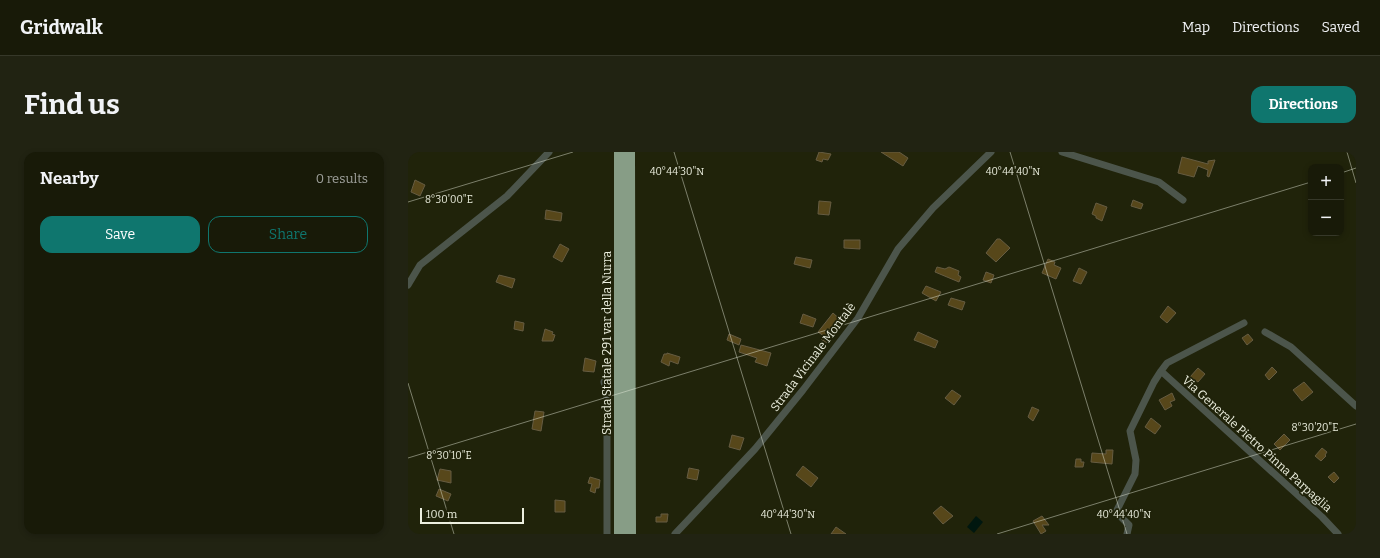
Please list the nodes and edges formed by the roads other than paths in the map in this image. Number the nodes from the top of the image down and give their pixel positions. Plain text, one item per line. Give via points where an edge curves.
1 (549, 152) edge
2 (620, 152) edge
3 (629, 152) edge
4 (991, 152) edge
5 (1062, 152) edge
6 (1182, 200) dead end
7 (408, 285) edge
8 (1244, 323) dead end
9 (1265, 332) dead end
10 (1161, 371) junction
11 (604, 382) dead end
12 (1356, 406) edge
13 (607, 534) edge
14 (620, 534) edge
15 (630, 534) edge
16 (675, 534) edge
17 (1127, 534) edge
18 (1338, 534) edge

1 - 7 street via 507,196 420,266
2 - 14 highway, Strada Statale 291 var della Nurra
3 - 15 highway, Strada Statale 291 var della Nurra
4 - 16 street, Strada Vicinale Montalè via 933,208 898,249 858,318 803,390 755,449
5 - 6 street via 1159,182
8 - 10 street via 1167,363
9 - 12 street via 1291,346
10 - 17 street via 1130,431 1136,460 1135,474 1116,512 1129,525
10 - 18 street, Via Generale Pietro Pinna Parpaglia
11 - 13 street via 607,393

